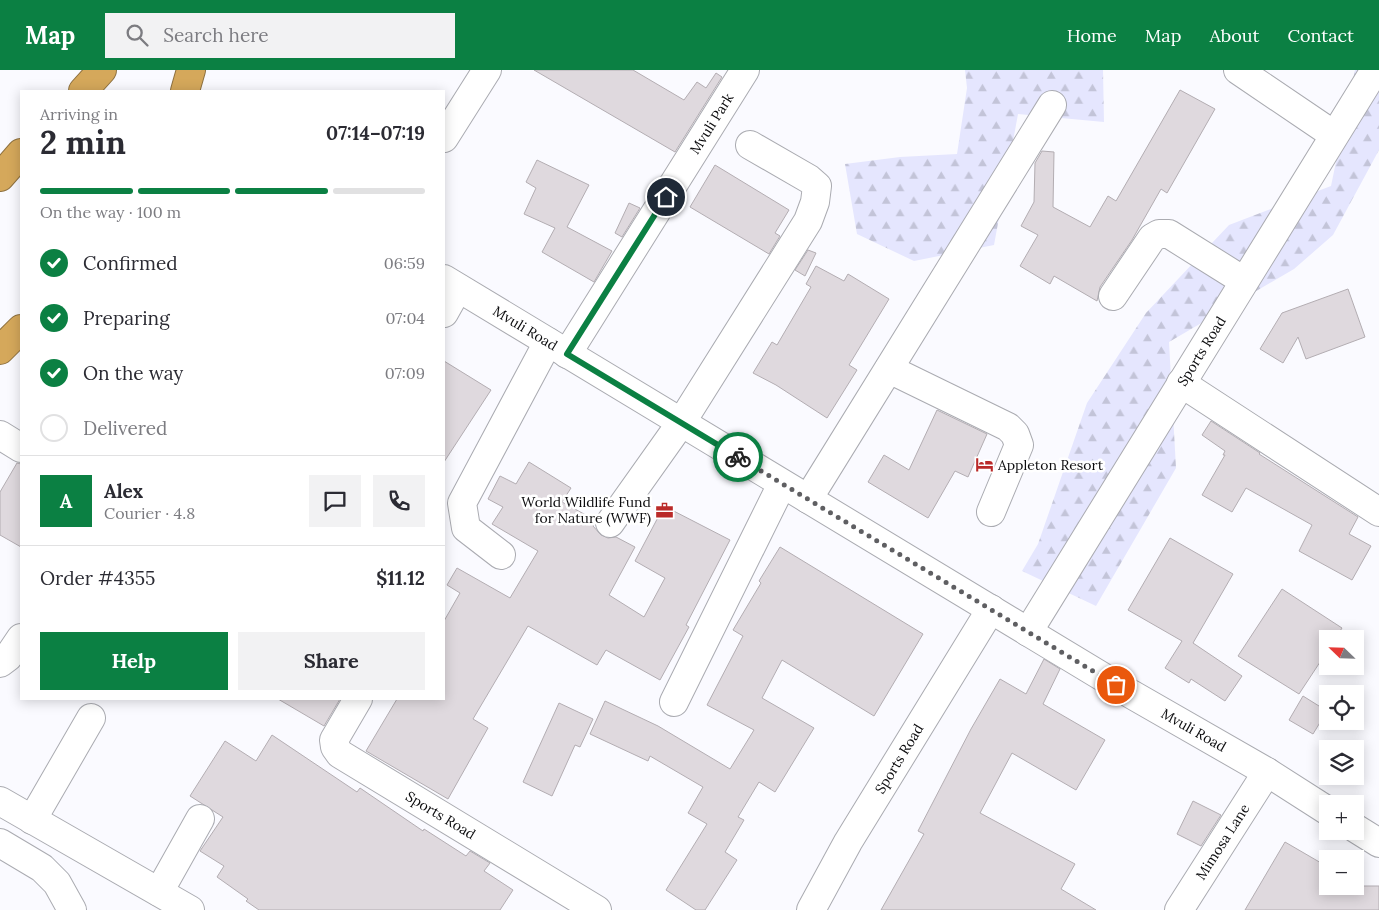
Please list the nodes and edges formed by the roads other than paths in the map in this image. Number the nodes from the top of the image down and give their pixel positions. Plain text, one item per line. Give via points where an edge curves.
1 (102, 70) edge
2 (192, 70) edge
3 (486, 70) edge
4 (745, 70) edge
5 (1238, 70) edge
6 (1375, 70) edge
7 (84, 90) edge
8 (185, 90) edge
9 (1052, 105) dead end
10 (1334, 135) junction
11 (445, 136) edge
12 (750, 145) dead end
13 (20, 154) edge
14 (0, 177) edge
15 (1244, 281) junction
16 (451, 284) edge
17 (1113, 296) dead end
18 (445, 309) edge
19 (20, 330) edge
20 (558, 348) junction
21 (0, 350) edge
22 (889, 369) junction
23 (1181, 383) junction
24 (681, 423) junction
25 (0, 435) edge
26 (20, 447) edge
27 (782, 484) junction
28 (808, 499) junction
29 (1376, 502) edge
30 (991, 512) dead end
31 (610, 523) dead end
32 (501, 554) dead end
33 (991, 609) junction
34 (1028, 632) junction
35 (20, 639) edge
36 (0, 663) edge
37 (357, 700) edge
38 (674, 702) dead end
39 (91, 718) dead end
40 (1267, 772) junction
41 (0, 801) edge
42 (1319, 805) edge
43 (200, 819) dead end
44 (32, 820) junction
45 (1364, 834) edge
46 (0, 843) edge
47 (1379, 844) edge
48 (158, 892) junction
49 (72, 910) edge
50 (190, 910) edge
51 (597, 910) edge
52 (811, 910) edge
53 (1179, 910) edge

1 - 7 highway
2 - 8 highway
3 - 11 street
4 - 20 street, Mvuli Park
5 - 10 street
6 - 10 street, Sports Road
9 - 22 street
10 - 15 street, Sports Road
12 - 24 street via 809,178 817,186 816,202 808,221
13 - 14 highway
15 - 17 street via 1169,234 1159,234 1152,238
15 - 23 street, Sports Road
16 - 18 street
16 - 20 street, Mvuli Road
19 - 21 highway
20 - 24 street, Mvuli Road
20 - 32 street, Mvuli Park via 462,503 466,528
22 - 28 street
22 - 30 street via 1008,427 1015,434 1019,445
23 - 29 street
23 - 34 street, Sports Road
24 - 27 street, Mvuli Road
24 - 31 street
25 - 26 street
27 - 28 street, Mvuli Road
27 - 38 street
28 - 33 street, Mvuli Road
33 - 34 street, Mvuli Road
33 - 52 street, Sports Road via 848,842
34 - 40 street, Mvuli Road
35 - 36 street
37 - 51 street, Sports Road via 334,740 340,754
39 - 44 street
40 - 42 street, Mvuli Road
40 - 53 street, Mimosa Lane
41 - 44 street
43 - 48 street
44 - 48 street
45 - 47 street
46 - 49 street via 42,868 57,883
48 - 50 street

